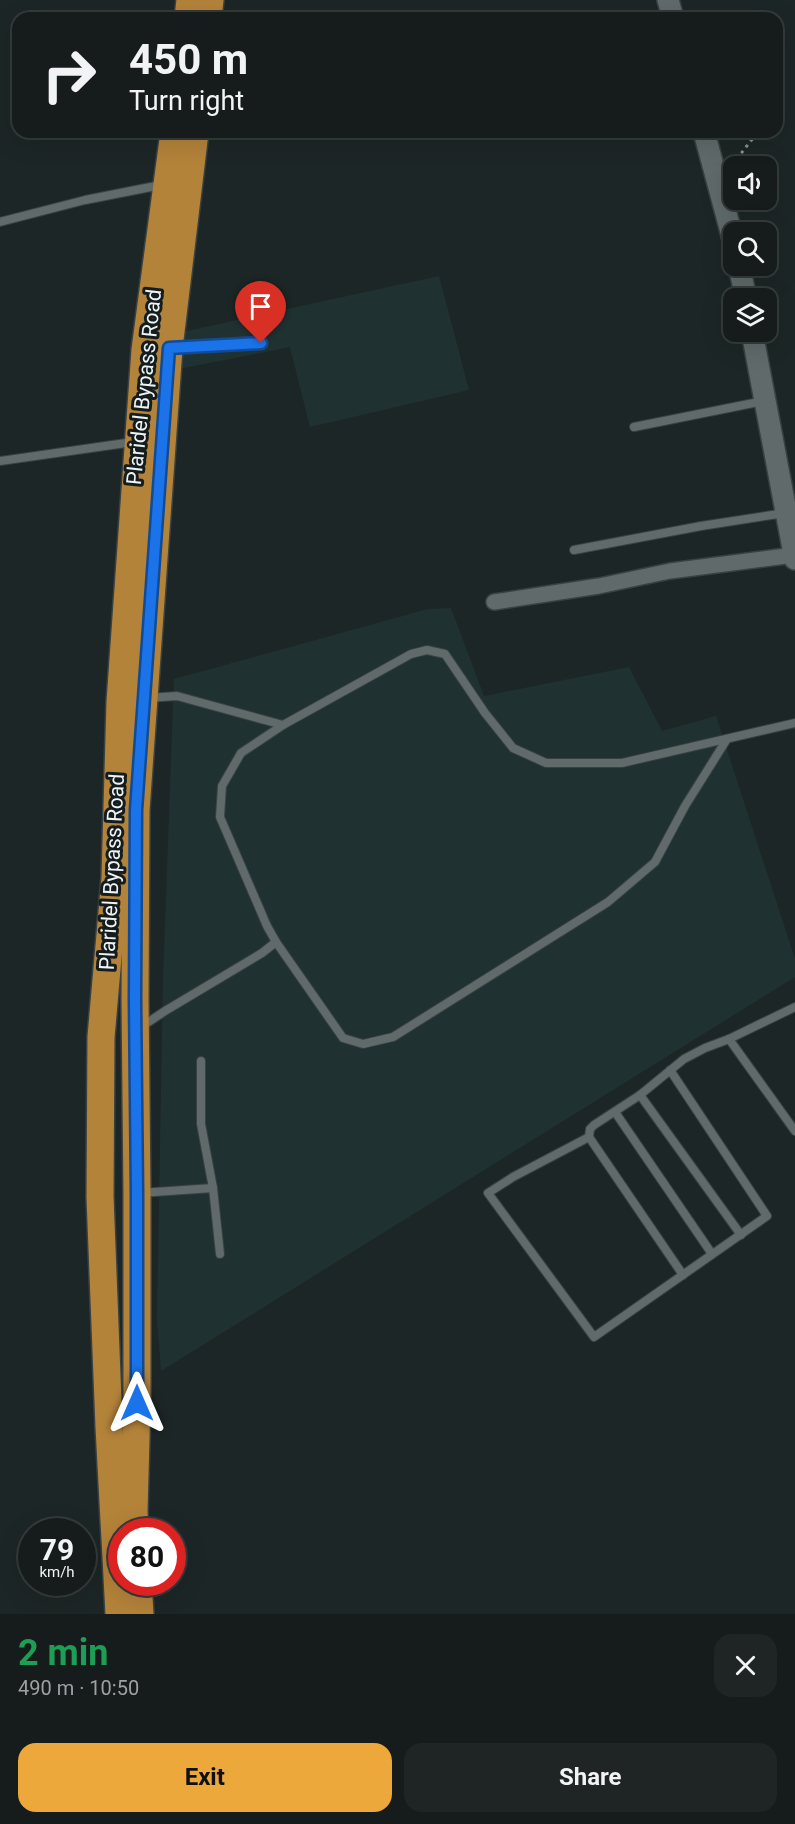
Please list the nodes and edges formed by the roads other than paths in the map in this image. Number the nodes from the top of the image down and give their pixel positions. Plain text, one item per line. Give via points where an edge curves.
1 (173, 138) edge
2 (194, 138) edge
3 (706, 138) edge
4 (168, 183) junction
5 (0, 222) edge
6 (728, 222) edge
7 (754, 342) edge
8 (261, 343) dead end
9 (157, 349) junction
10 (765, 400) junction
11 (634, 427) dead end
12 (138, 441) junction
13 (0, 461) edge
14 (791, 512) edge
15 (574, 550) dead end
16 (795, 557) edge
17 (494, 602) dead end
18 (131, 700) junction
19 (795, 723) edge
20 (283, 725) junction
21 (728, 739) junction
22 (276, 942) junction
23 (795, 1007) edge
24 (135, 1032) junction
25 (729, 1039) junction
26 (201, 1061) dead end
27 (670, 1070) junction
28 (640, 1095) junction
29 (615, 1112) junction
30 (795, 1131) edge
31 (589, 1137) junction
32 (213, 1188) junction
33 (137, 1194) junction
34 (100, 1197) junction
35 (741, 1235) junction
36 (220, 1254) dead end
37 (712, 1254) junction
38 (683, 1275) junction
39 (134, 1518) edge
40 (139, 1596) edge
41 (119, 1614) edge
42 (140, 1614) edge

1 - 4 highway, Plaridel Bypass Road
2 - 9 highway, Plaridel Bypass Road
3 - 6 main road
4 - 5 lane
4 - 9 highway, Plaridel Bypass Road
7 - 10 main road
8 - 9 lane
9 - 12 highway, Plaridel Bypass Road
9 - 18 highway, Plaridel Bypass Road
10 - 11 lane
10 - 14 main road
12 - 13 lane
12 - 18 highway, Plaridel Bypass Road
14 - 15 lane
14 - 16 main road
16 - 17 street via 670,571
18 - 20 lane via 177,696
18 - 24 highway, Plaridel Bypass Road via 136,810
18 - 34 highway, Plaridel Bypass Road via 101,1037
19 - 21 lane
20 - 21 lane via 411,654 427,650 445,654 513,748 546,763 622,764
20 - 22 lane via 241,753 222,786 220,817
21 - 22 lane via 655,862 608,902 393,1037 363,1044 344,1038
22 - 24 lane
23 - 25 lane
24 - 33 highway, Plaridel Bypass Road
25 - 27 lane via 684,1059
25 - 30 lane
26 - 32 lane via 201,1124
27 - 28 lane
27 - 35 lane via 767,1216
28 - 29 lane
28 - 35 lane
29 - 31 lane via 590,1129
29 - 37 lane
31 - 38 lane
31 - 38 lane via 488,1193 594,1336
32 - 33 lane
32 - 36 lane
33 - 34 highway
33 - 39 highway, Plaridel Bypass Road
34 - 41 highway, Plaridel Bypass Road
35 - 37 lane
37 - 38 lane
40 - 42 highway

